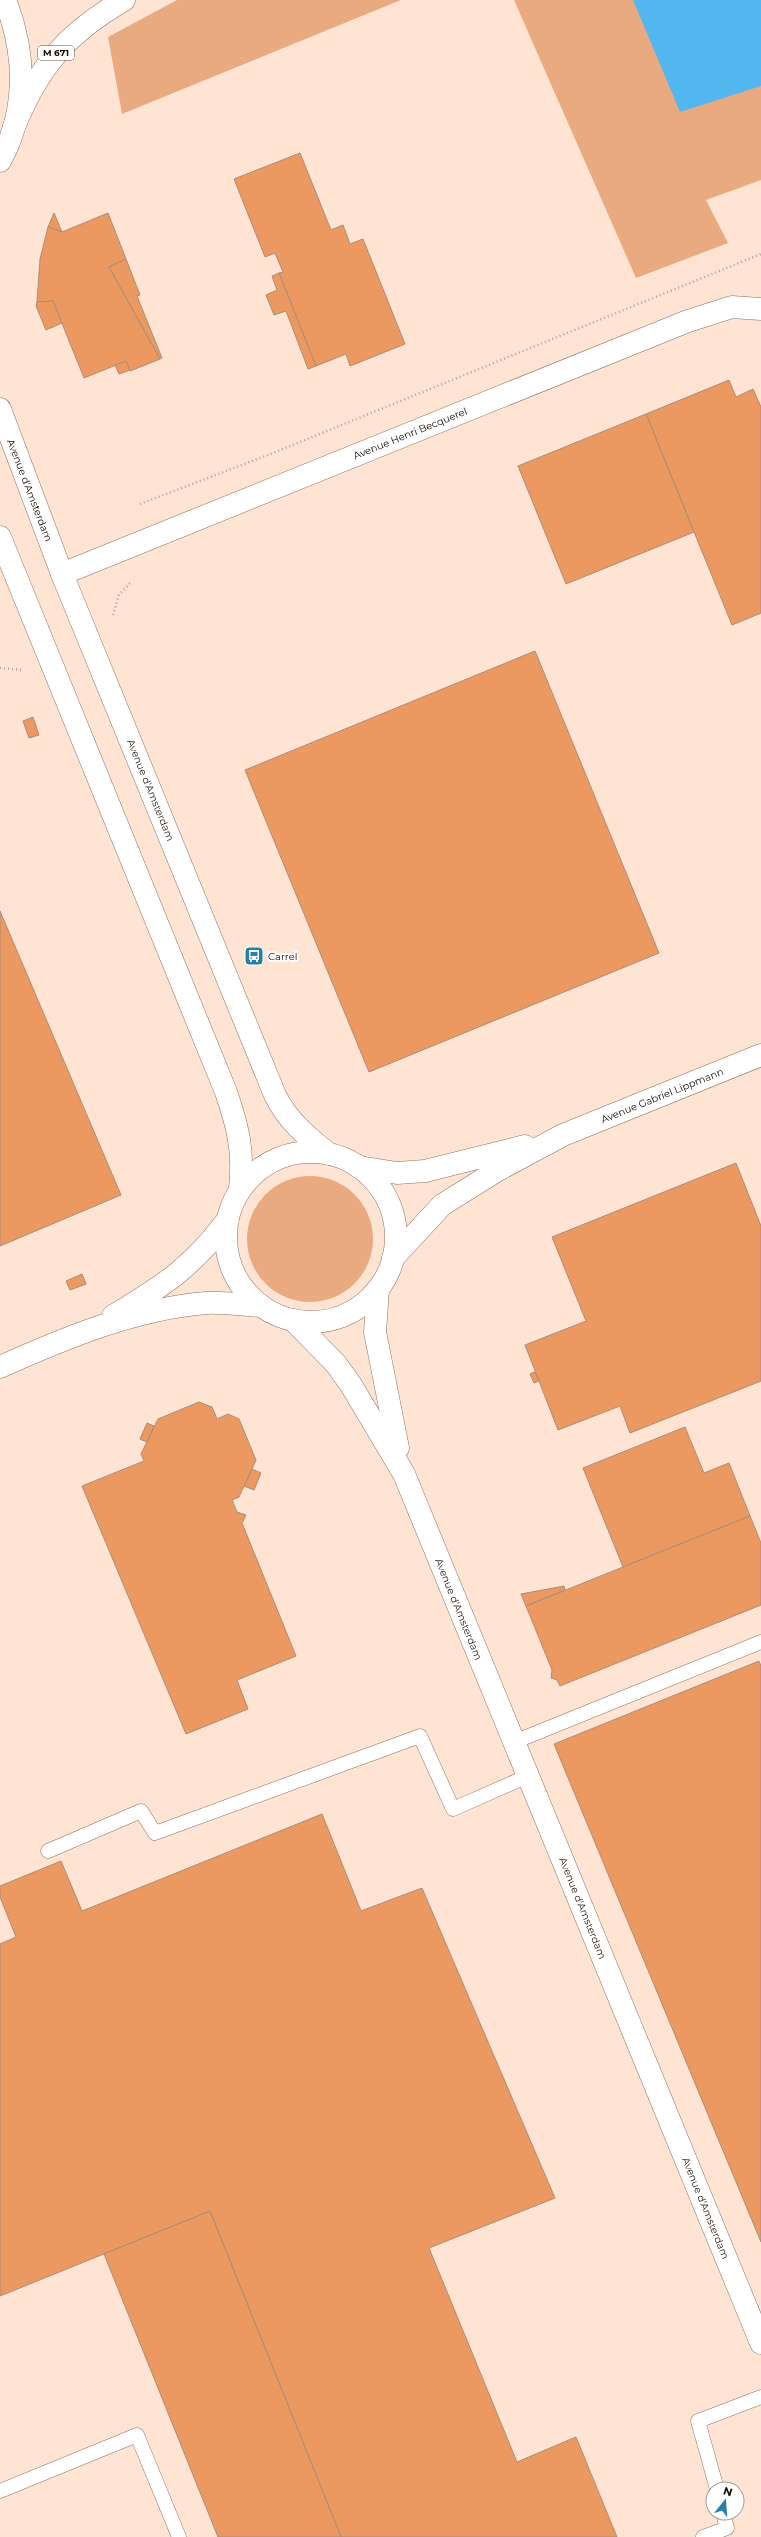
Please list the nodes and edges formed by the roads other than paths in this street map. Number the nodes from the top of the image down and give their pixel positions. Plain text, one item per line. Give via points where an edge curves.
1 (5, 0) edge
2 (124, 0) edge
3 (14, 127) junction
4 (0, 161) edge
5 (761, 309) edge
6 (0, 409) edge
7 (1, 543) edge
8 (62, 574) junction
9 (761, 1055) edge
10 (563, 1135) junction
11 (329, 1154) junction
12 (359, 1167) junction
13 (240, 1189) junction
14 (226, 1222) junction
15 (393, 1258) junction
16 (378, 1289) junction
17 (261, 1306) junction
18 (293, 1320) junction
19 (94, 1328) junction
20 (0, 1367) edge
21 (404, 1474) junction
22 (761, 1642) edge
23 (514, 1742) junction
24 (528, 1776) junction
25 (48, 1851) dead end
26 (761, 2343) edge
27 (761, 2397) edge
28 (715, 2481) edge
29 (0, 2491) edge
30 (725, 2521) edge
31 (179, 2537) edge
32 (703, 2537) edge

1 - 3 street via 17,34 22,71 20,103
2 - 3 street, M 671 via 87,23 56,53 26,99
3 - 4 street
5 - 8 street, Avenue Henri Becquerel via 732,307 688,320
6 - 8 street, Avenue d'Amsterdam
7 - 13 street via 224,1086 240,1134
8 - 11 street, Avenue d'Amsterdam via 278,1100 302,1132
9 - 10 street, Avenue Gabriel Lippmann
10 - 12 street, Avenue Gabriel Lippmann via 425,1171 397,1173
10 - 15 street, Avenue Gabriel Lippmann via 498,1170 442,1205
11 - 12 street via 340,1156
11 - 13 street via 307,1152 285,1155 264,1165
12 - 15 street via 378,1184 391,1207 396,1232
13 - 14 street
14 - 17 street via 226,1246 232,1269 243,1289
14 - 19 street via 206,1248 183,1271
15 - 16 street via 388,1274
16 - 18 street via 355,1310 335,1319 314,1322
16 - 21 street, Avenue d'Amsterdam via 375,1332 384,1387
17 - 18 street via 276,1315
17 - 19 street via 222,1303 188,1306
18 - 21 street, Avenue d'Amsterdam via 336,1364 352,1385
19 - 20 street
21 - 23 street, Avenue d'Amsterdam
22 - 23 lane
23 - 24 street, Avenue d'Amsterdam
24 - 25 lane via 453,1809 420,1736 155,1833 141,1811
24 - 26 street, Avenue d'Amsterdam
27 - 28 lane via 698,2421
29 - 31 lane via 136,2435
30 - 32 lane via 727,2528

